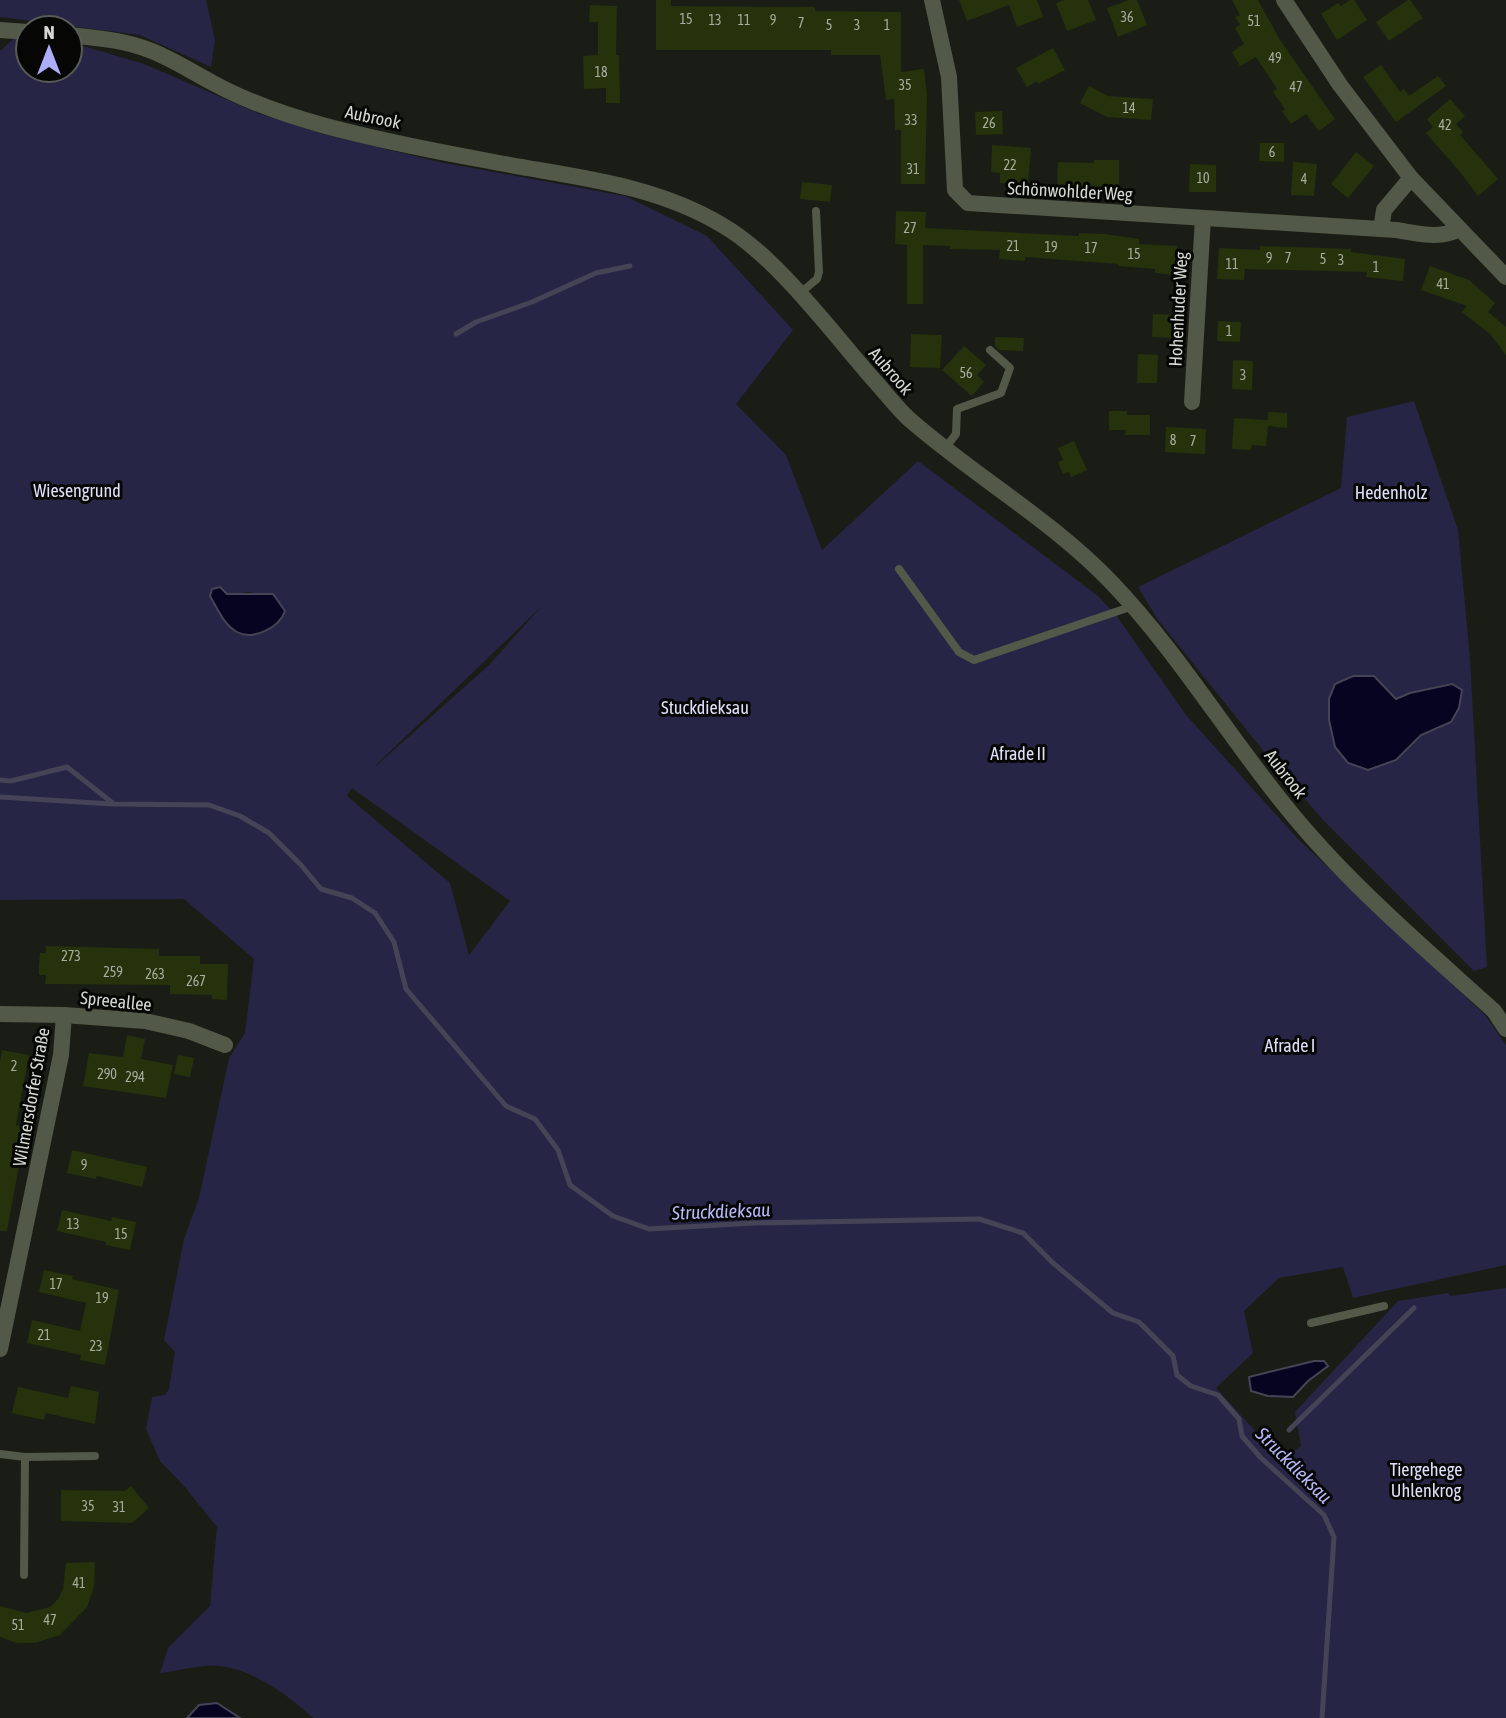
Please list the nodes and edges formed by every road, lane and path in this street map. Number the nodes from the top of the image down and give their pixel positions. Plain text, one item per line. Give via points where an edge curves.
1 (932, 0) edge
2 (1284, 0) edge
3 (84, 36) edge
4 (1411, 178) junction
5 (816, 211) dead end
6 (1203, 218) junction
7 (1381, 229) junction
8 (1459, 229) junction
9 (1506, 276) edge
10 (799, 295) junction
11 (990, 350) dead end
12 (1192, 402) dead end
13 (946, 447) junction
14 (899, 569) dead end
15 (1133, 606) junction
16 (0, 1014) edge
17 (64, 1015) junction
18 (1506, 1029) edge
19 (225, 1045) dead end
20 (1384, 1306) dead end
21 (1311, 1323) dead end
22 (0, 1349) edge
23 (0, 1454) edge
24 (95, 1456) dead end
25 (25, 1457) junction
26 (24, 1575) dead end

1 - 6 street, Schönwohlder Weg via 949,76 954,182 960,197 976,205
2 - 4 street via 1340,86
3 - 10 street, Aubrook via 120,40 152,50 219,87 320,125 491,162 584,176 659,197 744,239
4 - 7 street via 1384,210
4 - 8 street
5 - 10 lane via 819,272
6 - 7 street, Schönwohlder Weg
6 - 12 street, Hohenhuder Weg
7 - 8 street, Schönwohlder Weg via 1442,235
8 - 9 street
10 - 13 street, Aubrook via 900,410
11 - 13 lane via 1010,368 1001,393 957,409 956,434
13 - 15 street, Aubrook via 1092,562
14 - 15 lane via 959,652 974,660
15 - 18 street, Aubrook via 1309,835 1494,1011
16 - 17 street, Spreeallee
17 - 19 street, Spreeallee via 145,1021
17 - 22 street, Wilmersdorfer Straße via 61,1055
20 - 21 lane
23 - 25 lane
24 - 25 lane
25 - 26 lane

